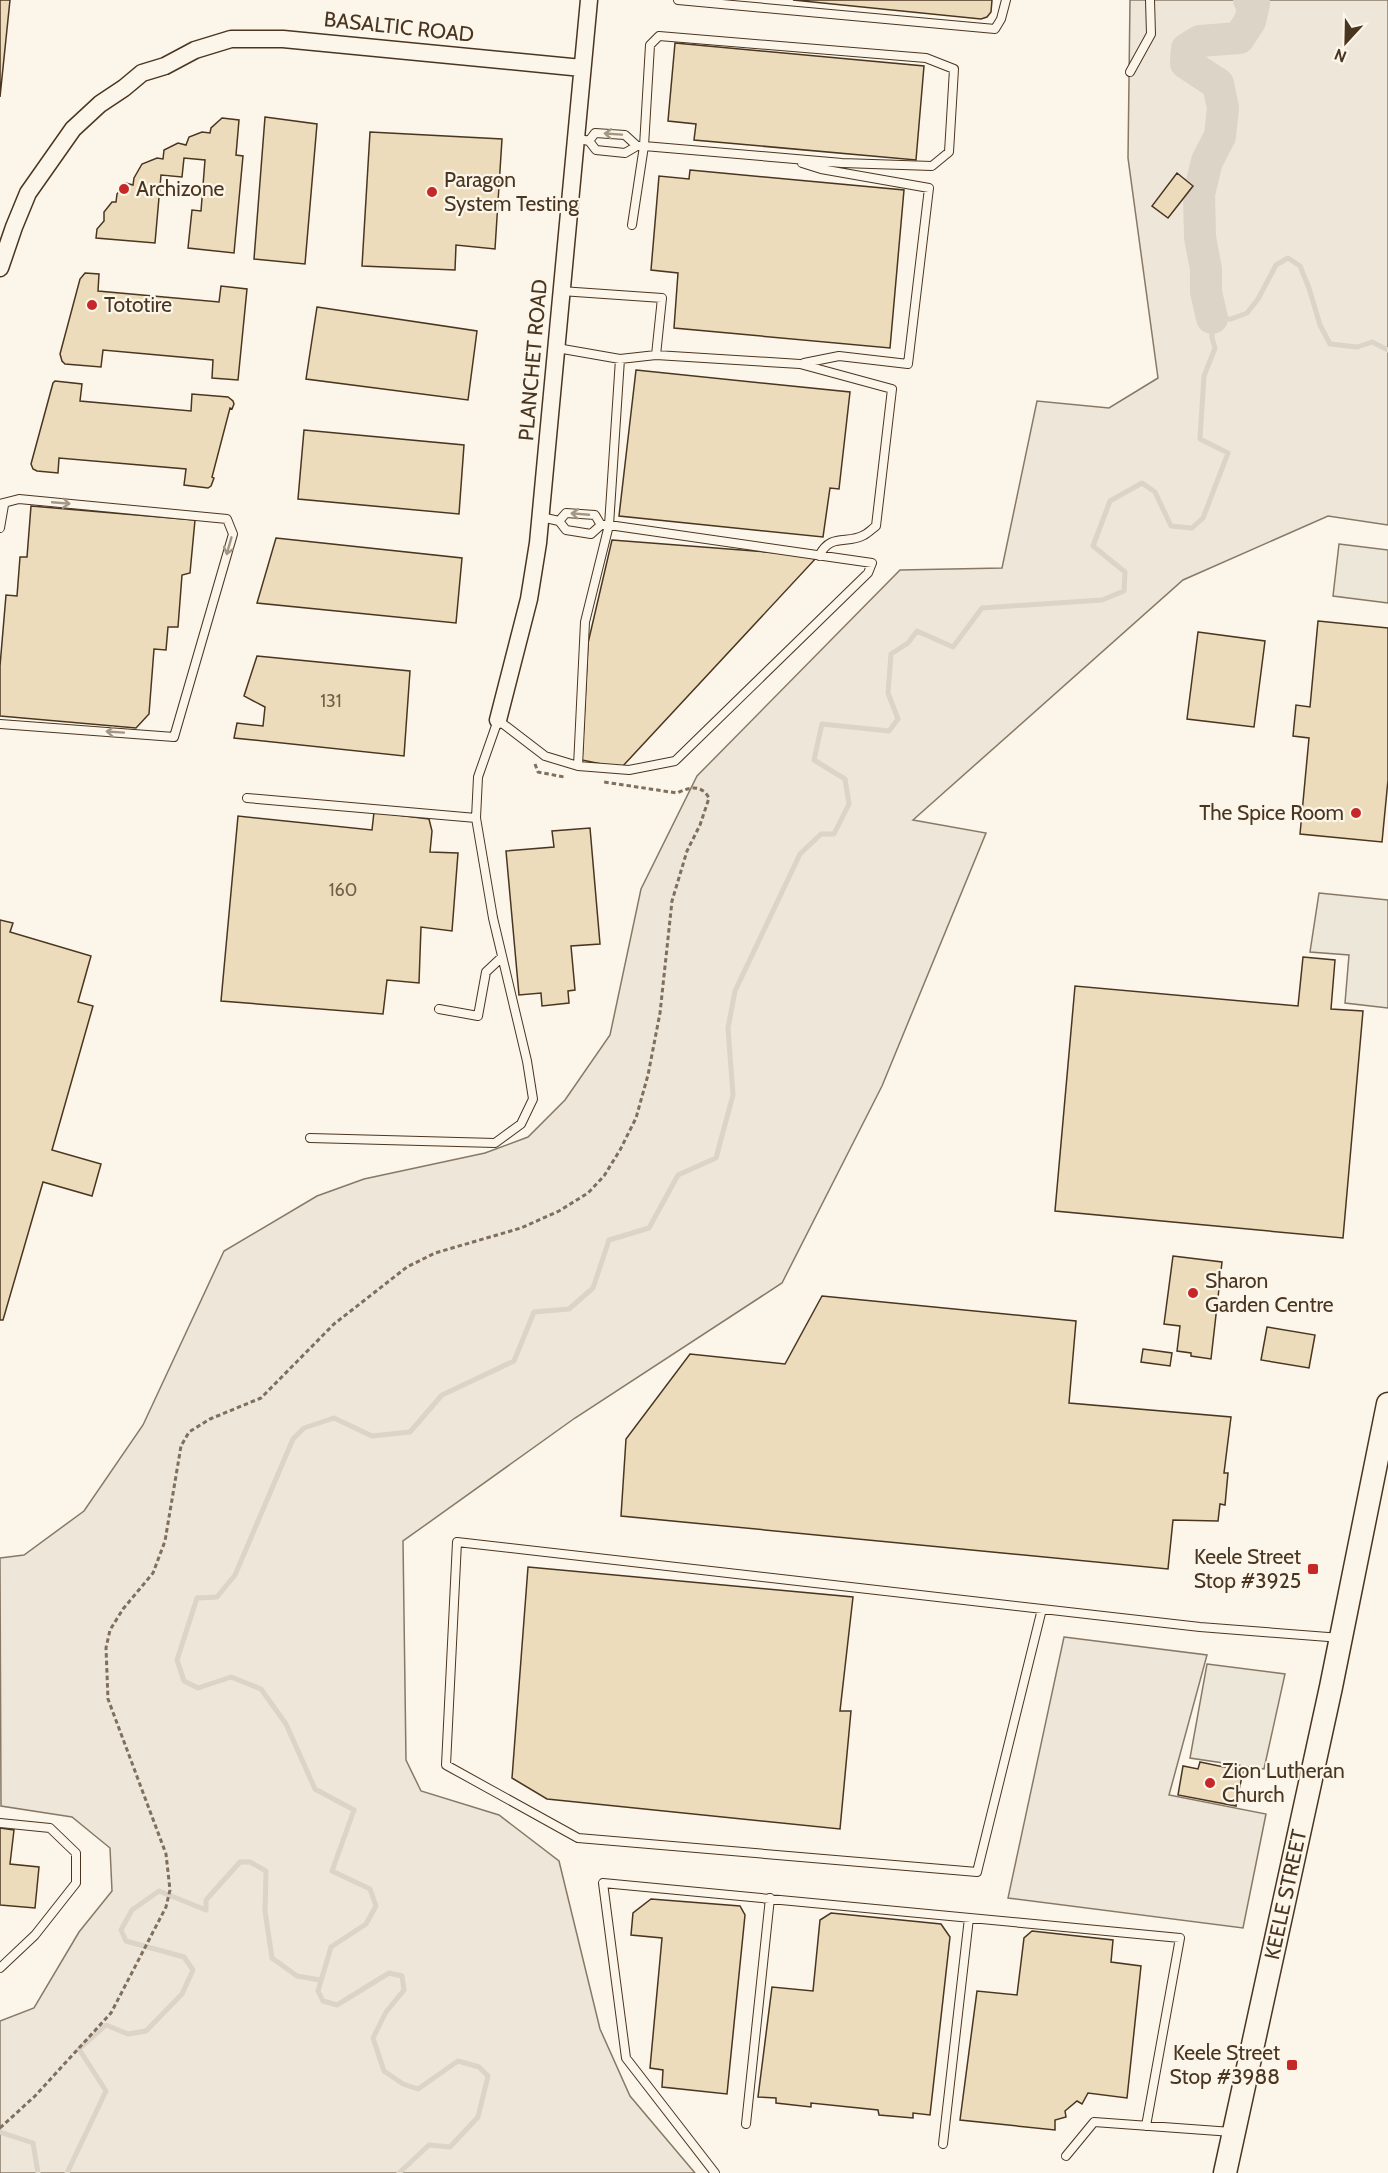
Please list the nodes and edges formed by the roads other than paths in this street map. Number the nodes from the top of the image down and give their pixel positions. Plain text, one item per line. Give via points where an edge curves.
1 (589, 0) edge
2 (678, 0) edge
3 (1006, 0) edge
4 (1150, 0) edge
5 (582, 68) junction
6 (1130, 72) dead end
7 (582, 140) junction
8 (640, 146) junction
9 (787, 158) junction
10 (632, 225) dead end
11 (0, 268) edge
12 (561, 291) junction
13 (557, 348) junction
14 (656, 355) junction
15 (620, 359) junction
16 (800, 364) junction
17 (2, 505) edge
18 (541, 517) junction
19 (559, 521) junction
20 (605, 525) junction
21 (0, 528) edge
22 (819, 556) junction
23 (498, 720) junction
24 (0, 724) edge
25 (578, 766) junction
26 (247, 798) dead end
27 (476, 818) junction
28 (502, 957) junction
29 (439, 1009) dead end
30 (310, 1138) dead end
31 (1388, 1404) edge
32 (1042, 1609) junction
33 (1341, 1638) junction
34 (0, 1823) edge
35 (770, 1899) junction
36 (969, 1918) junction
37 (0, 1968) edge
38 (746, 2124) dead end
39 (1146, 2126) junction
40 (1235, 2132) junction
41 (943, 2144) dead end
42 (1065, 2156) dead end
43 (715, 2173) edge
44 (1225, 2173) edge

1 - 5 street, PLANCHET ROAD
2 - 3 lane via 994,29
4 - 6 lane via 1151,34
5 - 7 street, PLANCHET ROAD
5 - 11 street, BASALTIC ROAD via 283,39 231,39 195,50 142,73 73,129 28,193
7 - 8 lane via 596,150 625,153
8 -> 7 lane via 625,135 595,133
7 - 12 street, PLANCHET ROAD
8 - 9 lane
8 - 9 lane via 650,45 658,36 926,58 954,69 949,152 932,166
8 - 10 lane
9 - 16 lane via 821,169 929,188 908,364 839,356
12 - 13 street, PLANCHET ROAD
12 - 14 lane via 662,298
13 - 15 lane
13 - 18 street, PLANCHET ROAD
14 - 15 lane
14 - 16 lane
15 - 20 lane
16 - 22 lane via 892,389 876,526 863,536 824,546
17 - 21 lane
17 -> 24 lane via 19,499 227,519 233,534 174,737
18 - 19 lane
18 - 23 street, PLANCHET ROAD via 532,583
19 - 20 lane via 566,530 591,534
20 -> 19 lane via 595,515 566,513
20 - 22 lane
20 - 25 lane via 585,622
22 - 25 lane via 872,563 868,573 675,761 629,770
23 - 25 lane via 545,756
23 - 27 lane via 478,777
26 - 27 lane
27 - 28 lane
28 - 29 lane via 486,972 478,1016
28 - 30 lane via 533,1099 521,1124 495,1143
31 - 33 main road, KEELE STREET
32 - 32 lane via 457,1542 446,1765 578,1838 977,1872
32 - 33 lane
33 - 40 main road, KEELE STREET
34 - 37 lane via 50,1828 76,1853 76,1883 35,1935
35 - 36 lane
35 - 38 lane
35 - 43 lane via 603,1882 626,2058
36 - 39 lane via 1180,1938
36 - 41 lane
39 - 40 lane
39 - 42 lane via 1094,2122
40 - 44 main road, KEELE STREET

